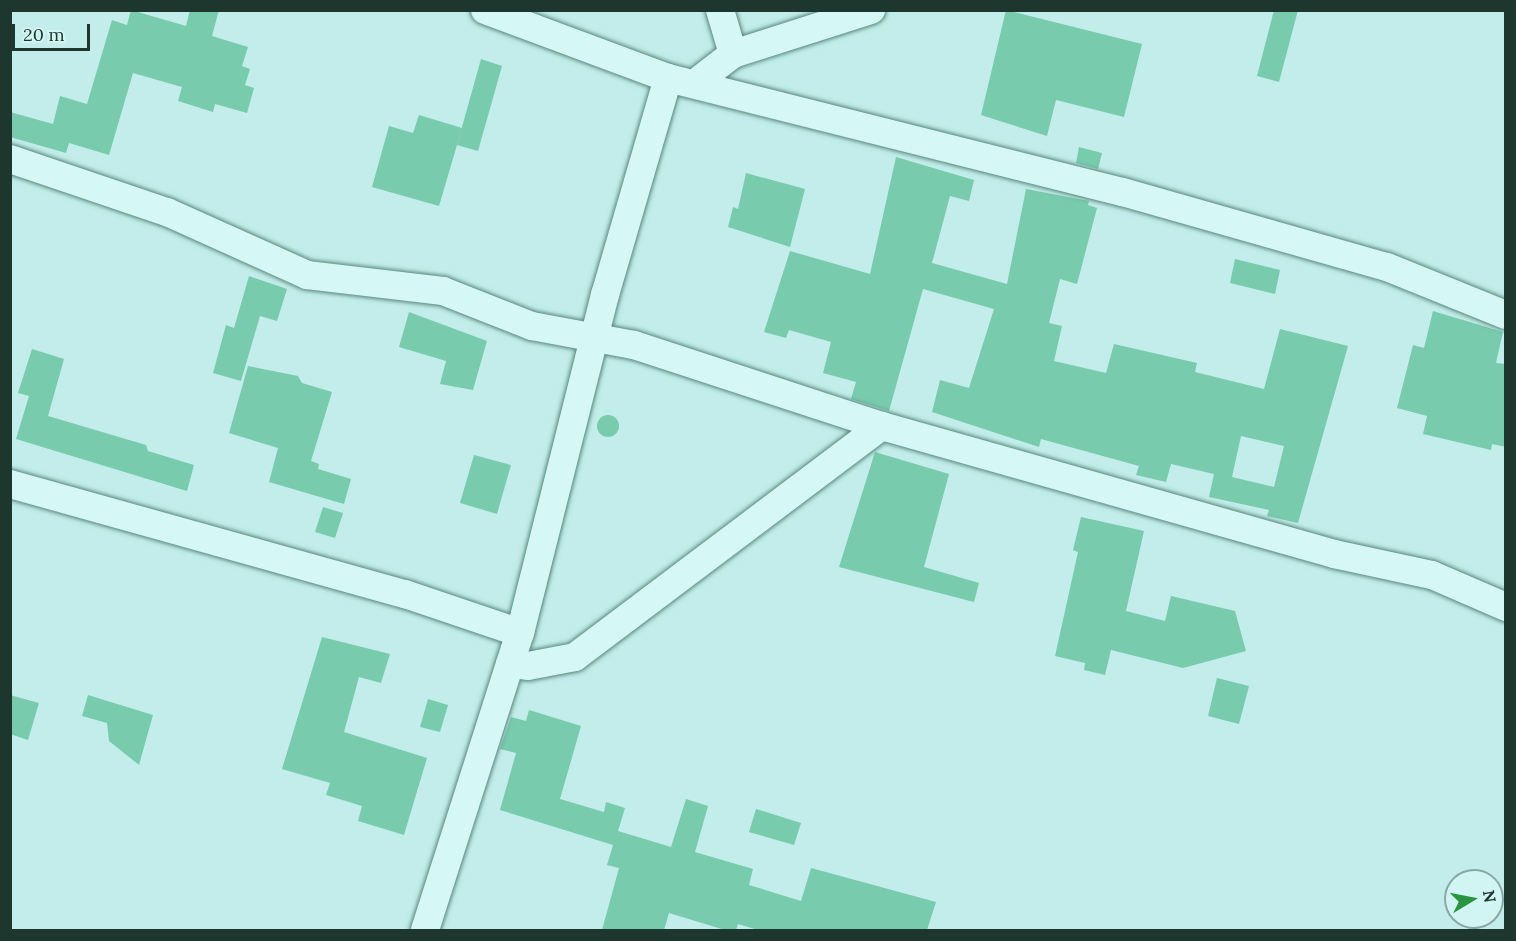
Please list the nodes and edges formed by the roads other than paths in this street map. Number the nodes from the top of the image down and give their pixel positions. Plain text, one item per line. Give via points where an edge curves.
1 (485, 10) edge
2 (720, 10) edge
3 (871, 10) edge
4 (733, 54) junction
5 (681, 81) junction
6 (10, 159) edge
7 (1506, 315) edge
8 (597, 338) junction
9 (882, 426) junction
10 (10, 484) edge
11 (1506, 607) edge
12 (520, 633) junction
13 (510, 664) junction
14 (424, 930) edge

1 - 5 street
2 - 4 street
3 - 4 street
4 - 5 street
5 - 7 street via 1134,195 1387,267
5 - 8 street
6 - 8 street via 167,213 307,275 443,291 532,326
8 - 9 street via 634,345
8 - 12 street
9 - 11 street via 1334,554 1432,575
9 - 13 street via 574,657 528,666
10 - 12 street via 405,594
12 - 13 street
13 - 14 street

